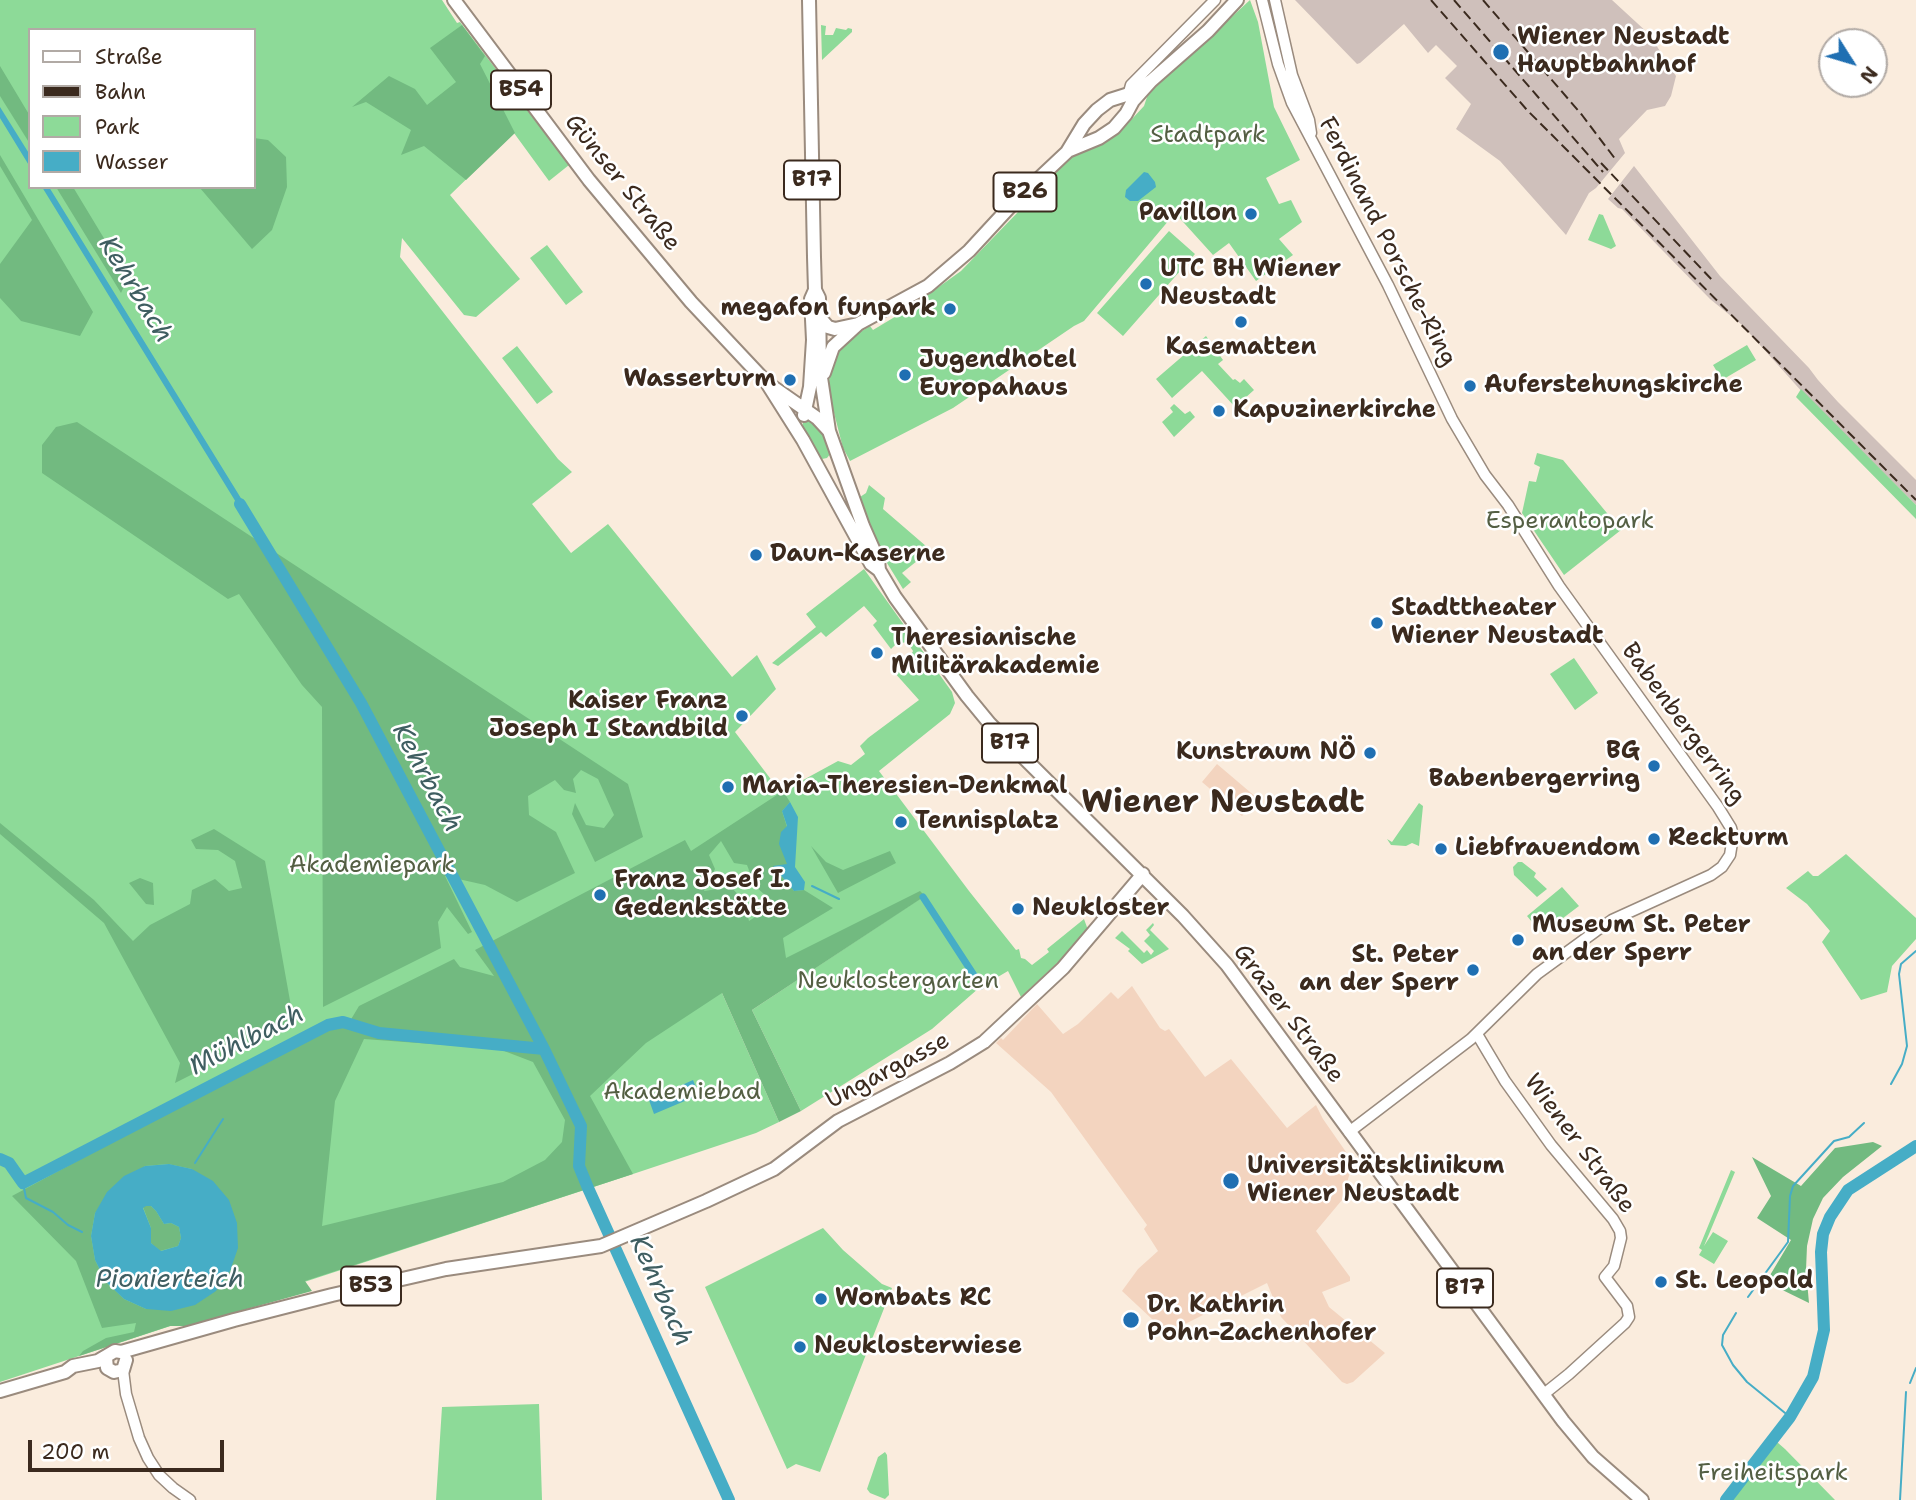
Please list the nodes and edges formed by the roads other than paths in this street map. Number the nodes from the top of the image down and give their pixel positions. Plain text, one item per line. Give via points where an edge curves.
1 (454, 0) edge
2 (808, 0) edge
3 (1215, 0) edge
4 (1262, 0) edge
5 (1269, 0) edge
6 (1276, 0) edge
7 (1234, 4) edge
8 (1270, 25) junction
9 (1151, 82) junction
10 (1129, 94) junction
11 (1091, 117) junction
12 (1121, 120) junction
13 (1108, 132) junction
14 (1312, 141) junction
15 (1067, 152) junction
16 (815, 290) junction
17 (820, 318) junction
18 (854, 325) junction
19 (822, 344) junction
20 (822, 378) joint
21 (767, 383) junction
22 (810, 387) junction
23 (786, 397) junction
24 (805, 411) junction
25 (829, 431) junction
26 (803, 440) junction
27 (835, 448) junction
28 (811, 454) junction
29 (1508, 505) joint
30 (879, 570) junction
31 (1143, 874) junction
32 (1476, 1034) junction
33 (1349, 1132) junction
34 (116, 1363) junction
35 (0, 1391) edge
36 (1544, 1394) junction
37 (190, 1500) edge
38 (1642, 1500) edge

1 - 21 main road, Günser Straße / B54 via 589,180 691,302
2 - 16 main road, B17
3 - 10 street via 1131,85
4 - 8 street, Ferdinand Porsche-Ring
5 - 8 street, Ferdinand Porsche-Ring
6 - 14 street
7 - 9 main road, B26
8 - 14 street, Ferdinand Porsche-Ring via 1284,84
9 - 10 main road, B26
9 - 12 main road, B26
10 - 11 main road, B26 via 1104,104
10 - 12 street
11 - 13 main road via 1093,125
11 - 15 main road, B26
12 - 13 main road, B26
13 - 15 main road, B26
14 - 29 street, Ferdinand Porsche-Ring via 1452,419
15 - 18 main road, B26 via 954,266 928,286
16 - 17 main road, B17 via 820,298
16 - 19 main road, B17 via 811,299
17 - 18 main road via 835,329
17 - 19 main road, B17
18 - 19 main road, B26
19 - 20 main road, B26
19 - 22 main road, B26 via 812,357
20 - 25 main road, B17
21 - 23 main road, B54
21 - 26 main road, B54
22 - 23 main road via 797,398
22 - 24 main road
23 - 24 main road, B54
24 - 25 main road
24 - 26 main road
25 - 27 main road, Grazer Straße / B17
26 - 28 main road, Grazer Straße / B17
27 - 28 main road via 823,459
27 - 30 main road, Grazer Straße / B17
28 - 30 main road, Grazer Straße / B17 via 869,560
29 - 32 street, Babenbergerring via 1559,586 1726,820 1733,846 1722,867 1612,920 1537,974
30 - 31 main road, Grazer Straße / B17 via 983,716
31 - 33 main road, Grazer Straße / B17 via 1227,965
31 - 34 main road, Ungargasse / B53 via 1063,968 998,1031 975,1048 838,1121 774,1169 601,1246 446,1269 246,1317 146,1346
32 - 33 street
32 - 36 street, Wiener Straße via 1521,1104 1620,1231 1614,1266 1605,1277 1627,1306 1629,1317
33 - 36 main road, Grazer Straße / B17
34 - 35 main road, B53 via 73,1366
34 - 37 street via 148,1458 159,1475
36 - 38 main road, Grazer Straße / B17 via 1592,1457

